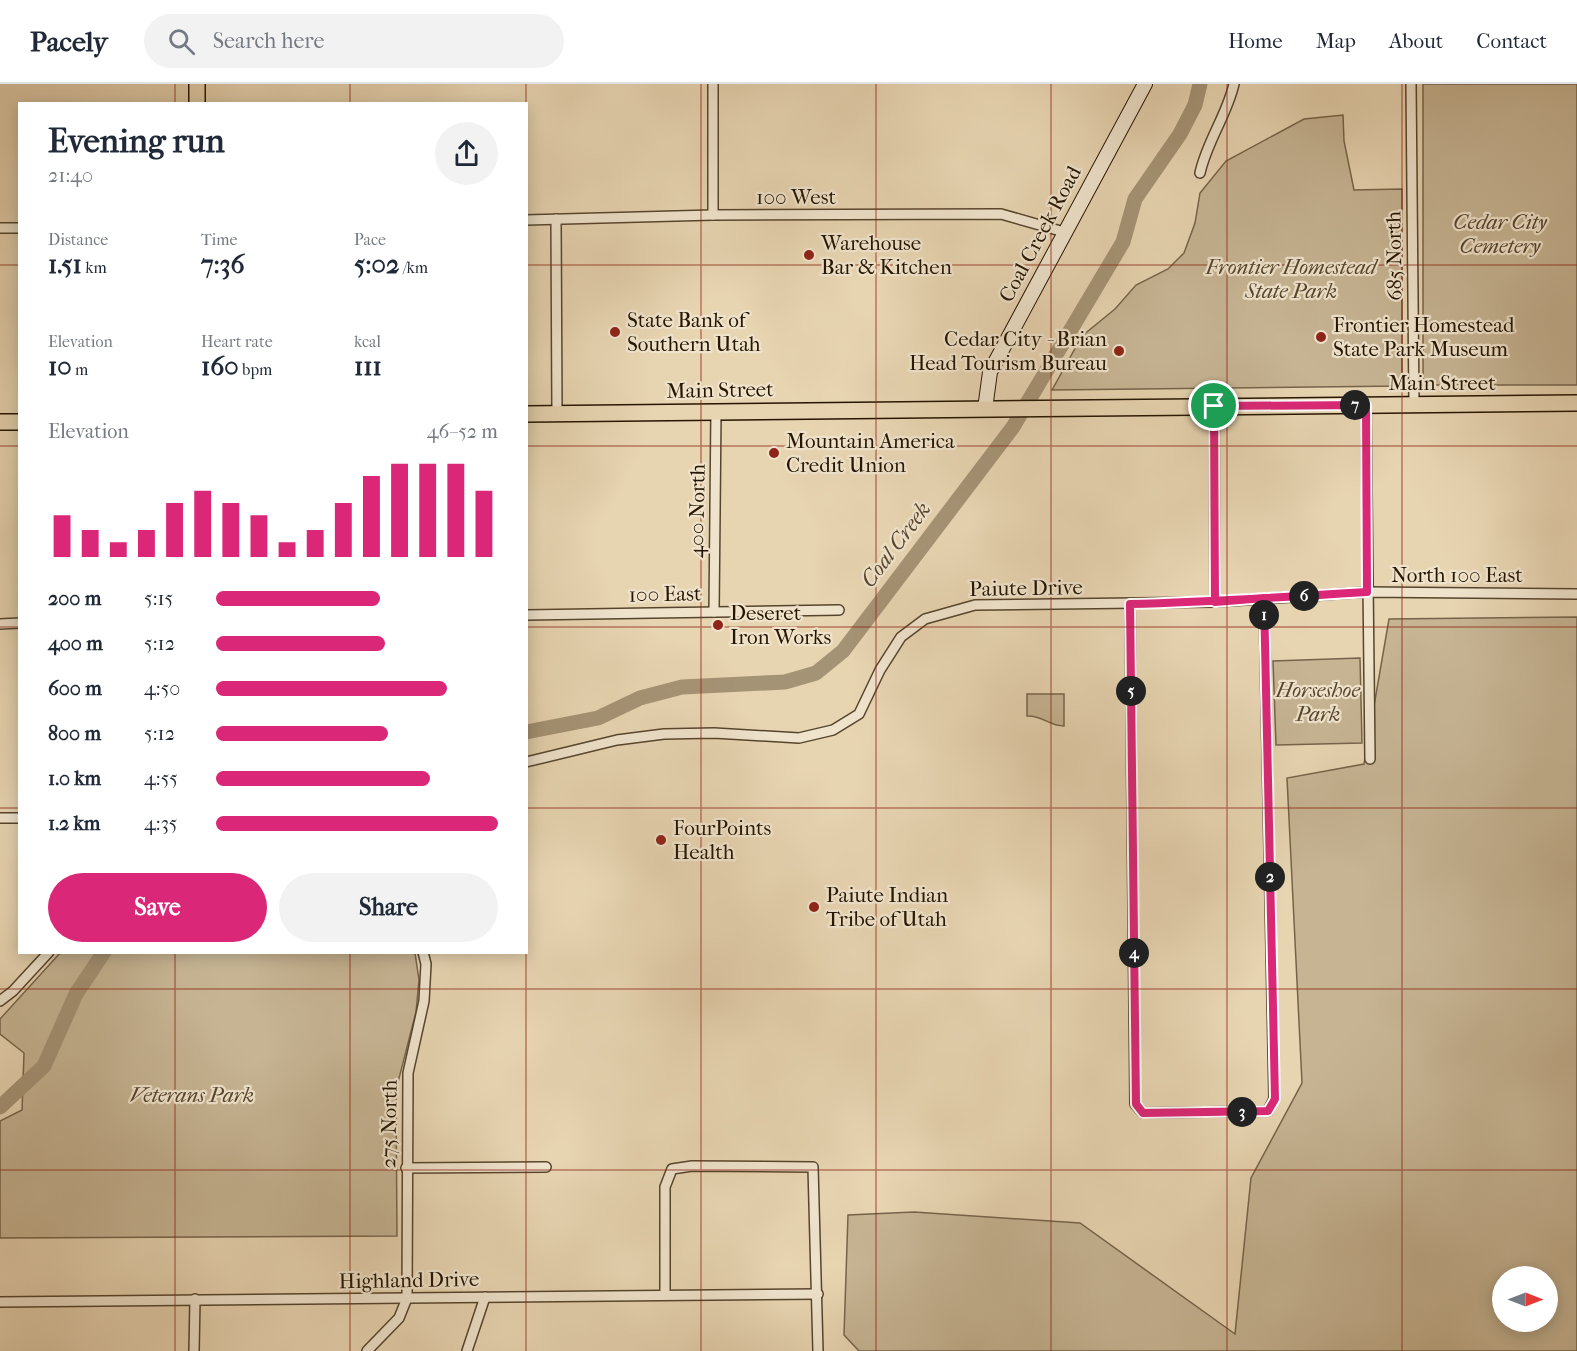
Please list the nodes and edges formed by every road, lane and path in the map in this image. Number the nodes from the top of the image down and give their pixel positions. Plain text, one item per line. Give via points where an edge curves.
1 (197, 84) edge
2 (713, 84) edge
3 (1145, 84) edge
4 (1234, 84) edge
5 (1412, 84) edge
6 (197, 102) edge
7 (1200, 173) dead end
8 (713, 215) junction
9 (556, 219) junction
10 (528, 220) edge
11 (0, 228) edge
12 (18, 228) edge
13 (1064, 232) junction
14 (1577, 403) edge
15 (1414, 404) junction
16 (1366, 405) junction
17 (1214, 406) junction
18 (986, 409) junction
19 (716, 411) junction
20 (557, 413) junction
21 (528, 414) edge
22 (0, 422) edge
23 (18, 422) edge
24 (1367, 592) junction
25 (1577, 594) edge
26 (1264, 598) junction
27 (1215, 602) junction
28 (1130, 604) junction
29 (839, 610) dead end
30 (714, 612) junction
31 (528, 615) edge
32 (18, 623) edge
33 (0, 624) edge
34 (1370, 759) dead end
35 (528, 762) edge
36 (0, 818) edge
37 (18, 818) edge
38 (47, 954) edge
39 (424, 954) edge
40 (0, 1001) edge
41 (406, 1167) junction
42 (546, 1167) dead end
43 (818, 1294) junction
44 (665, 1295) junction
45 (485, 1297) junction
46 (407, 1298) junction
47 (195, 1299) junction
48 (0, 1302) edge
49 (194, 1351) edge
50 (367, 1351) edge
51 (467, 1351) edge
52 (818, 1351) edge

1 - 6 main road
2 - 8 street
3 - 13 main road, Coal Creek Road
4 - 7 street
5 - 15 street, 685 North
8 - 9 street, 100 West
8 - 13 street, 100 West via 1002,214
9 - 10 street, 100 West
9 - 20 street
11 - 12 street
13 - 18 main road, Coal Creek Road via 990,372
14 - 15 main road, Main Street
15 - 16 main road, Main Street
16 - 17 main road, Main Street
16 - 24 street
17 - 18 main road, Main Street
17 - 27 street
18 - 19 main road, Main Street
19 - 20 main road, Main Street
19 - 30 street, 400 North
20 - 21 main road, Main Street
22 - 23 main road
24 - 25 street, North 100 East
24 - 26 street, North 100 East
24 - 34 street
26 - 27 street, Paiute Drive
26 - 28 street via 1275,1099 1268,1111 1143,1113 1136,1104
27 - 28 street, Paiute Drive
28 - 35 street, Paiute Drive via 975,605 926,619 901,637 859,714 833,730 799,738 664,734 617,740
29 - 30 street, 100 East
30 - 31 street, 100 East
32 - 33 street
36 - 37 street
38 - 40 street
39 - 41 street, 275 North via 424,1001 408,1073
41 - 42 street
41 - 46 street, 275 North
43 - 44 street, Highland Drive
43 - 44 street via 813,1167 692,1166 672,1169 665,1187
43 - 52 street
44 - 45 street, Highland Drive
45 - 46 street, Highland Drive
45 - 51 street
46 - 47 street, Highland Drive
46 - 50 street via 399,1318
47 - 48 street, Highland Drive
47 - 49 street

